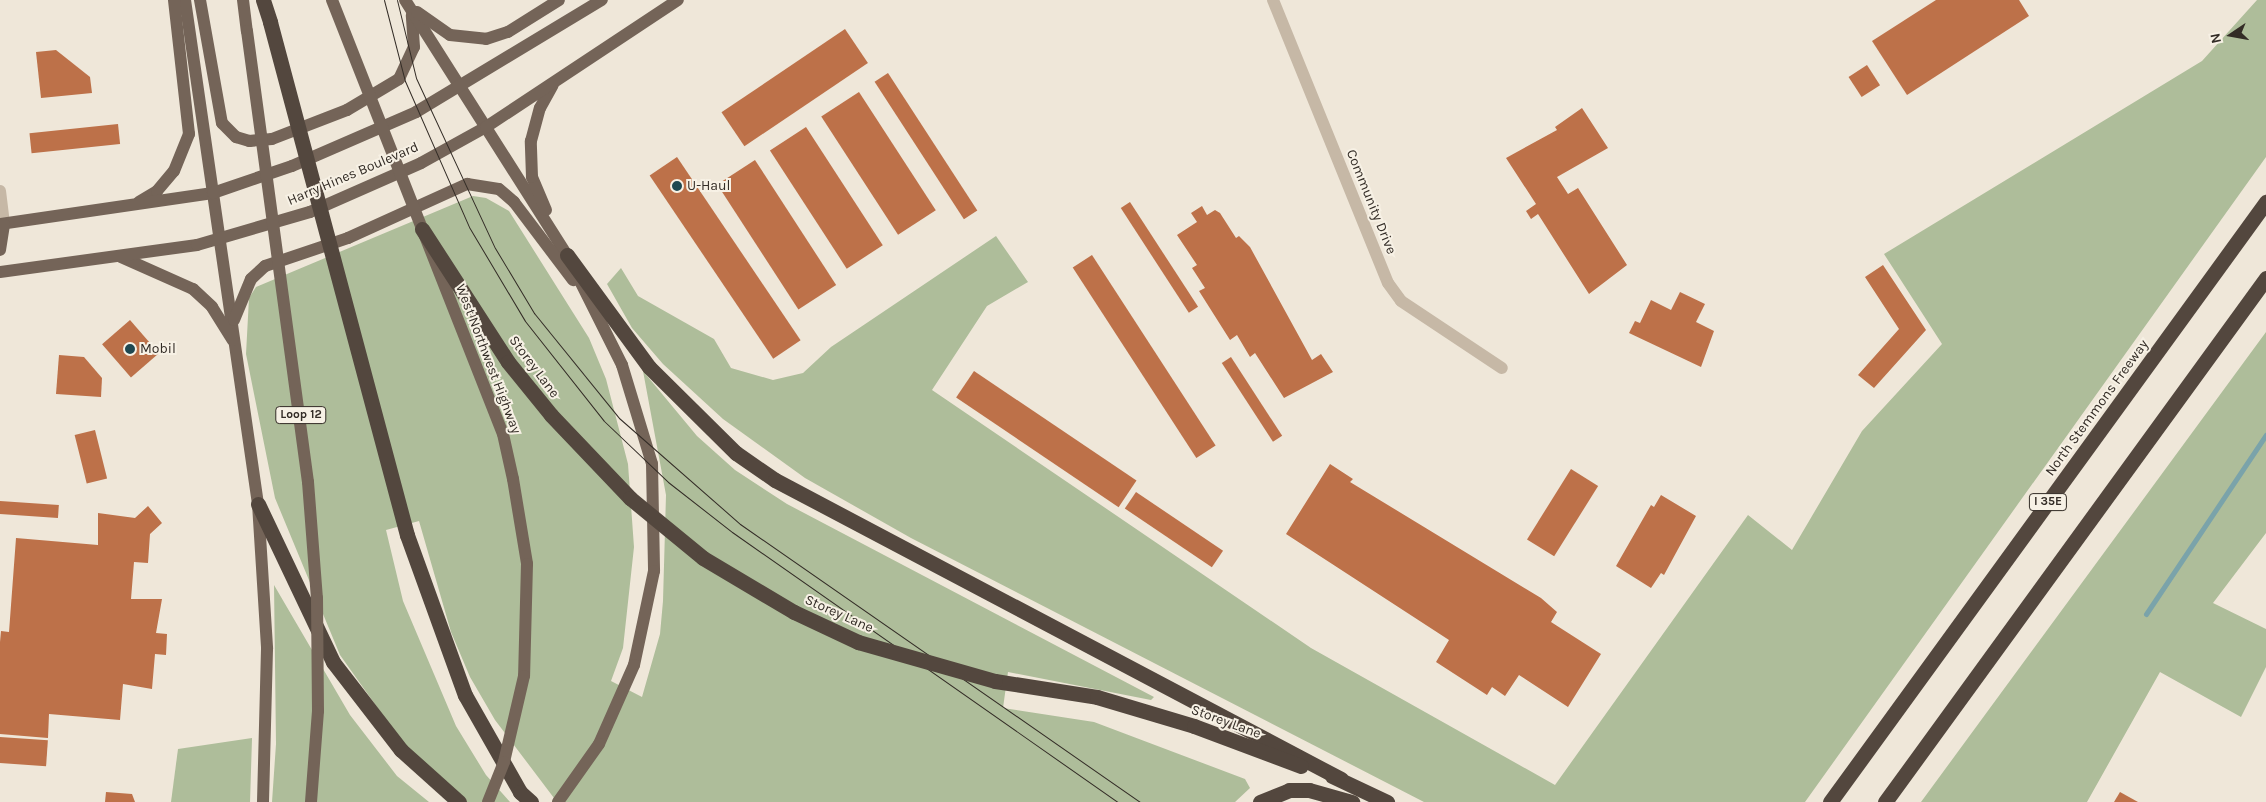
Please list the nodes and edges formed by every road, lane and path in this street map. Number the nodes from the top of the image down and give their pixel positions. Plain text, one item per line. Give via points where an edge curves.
1 (174, 0) edge
2 (185, 0) edge
3 (200, 0) edge
4 (243, 0) edge
5 (263, 0) edge
6 (332, 0) edge
7 (559, 0) edge
8 (602, 0) edge
9 (678, 0) edge
10 (1272, 0) edge
11 (408, 4) edge
12 (555, 81) junction
13 (460, 87) junction
14 (486, 127) junction
15 (0, 191) edge
16 (213, 193) junction
17 (2266, 202) edge
18 (133, 206) junction
19 (2, 224) edge
20 (422, 229) junction
21 (220, 240) junction
22 (0, 250) edge
23 (564, 250) junction
24 (121, 257) junction
25 (0, 272) edge
26 (2266, 278) edge
27 (592, 305) junction
28 (233, 323) junction
29 (236, 345) junction
30 (1502, 368) dead end
31 (258, 504) junction
32 (1341, 778) junction
33 (263, 802) edge
34 (311, 802) edge
35 (459, 802) edge
36 (488, 802) edge
37 (532, 802) edge
38 (558, 802) edge
39 (1260, 802) edge
40 (1352, 802) edge
41 (1387, 802) edge
42 (1830, 802) edge
43 (1885, 802) edge

1 - 18 main road via 189,134 174,171 157,191
2 - 16 main road
3 - 11 main road via 222,123 236,137 249,141 272,139 347,110 399,79 414,46
4 - 34 main road, Loop 12, bridge via 308,482 318,702
5 - 37 highway, bridge via 407,535 465,695 520,792
6 - 20 main road, West Northwest Highway, bridge
7 - 11 main road via 508,32 486,39 450,35
8 - 13 main road
9 - 12 main road, Harry Hines Boulevard
10 - 30 street, Community Drive via 1388,283 1401,301
11 - 13 main road
12 - 14 main road, Harry Hines Boulevard
12 - 23 main road via 540,108 531,155 532,177
13 - 14 main road
13 - 16 main road via 373,133
14 - 21 main road, Harry Hines Boulevard via 366,188
14 - 23 main road
15 - 19 street
16 - 18 main road
16 - 21 main road
17 - 42 highway, North Stemmons Freeway / I 35E
18 - 19 main road
19 - 22 main road
20 - 32 highway, Storey Lane, bridge via 508,362 551,416 630,498 703,558 794,612 858,642 995,681 1096,697
20 - 36 main road, West Northwest Highway, bridge via 503,434 524,536 528,600 524,676 504,762
21 - 24 main road, Harry Hines Boulevard
21 - 28 main road
23 - 27 main road
23 - 32 highway via 649,368 736,453 774,480
24 - 25 main road, Harry Hines Boulevard
24 - 29 main road via 193,289 212,307
26 - 43 highway
27 - 28 main road via 514,202 499,189 466,184 348,238 265,266 251,278
27 - 38 main road via 622,365 652,464 654,571 634,665 599,744
28 - 29 main road
29 - 31 main road
31 - 33 main road via 267,649
31 - 35 highway via 295,591 333,662 401,750
32 - 41 highway, Storey Lane
39 - 40 highway via 1289,790 1309,790

